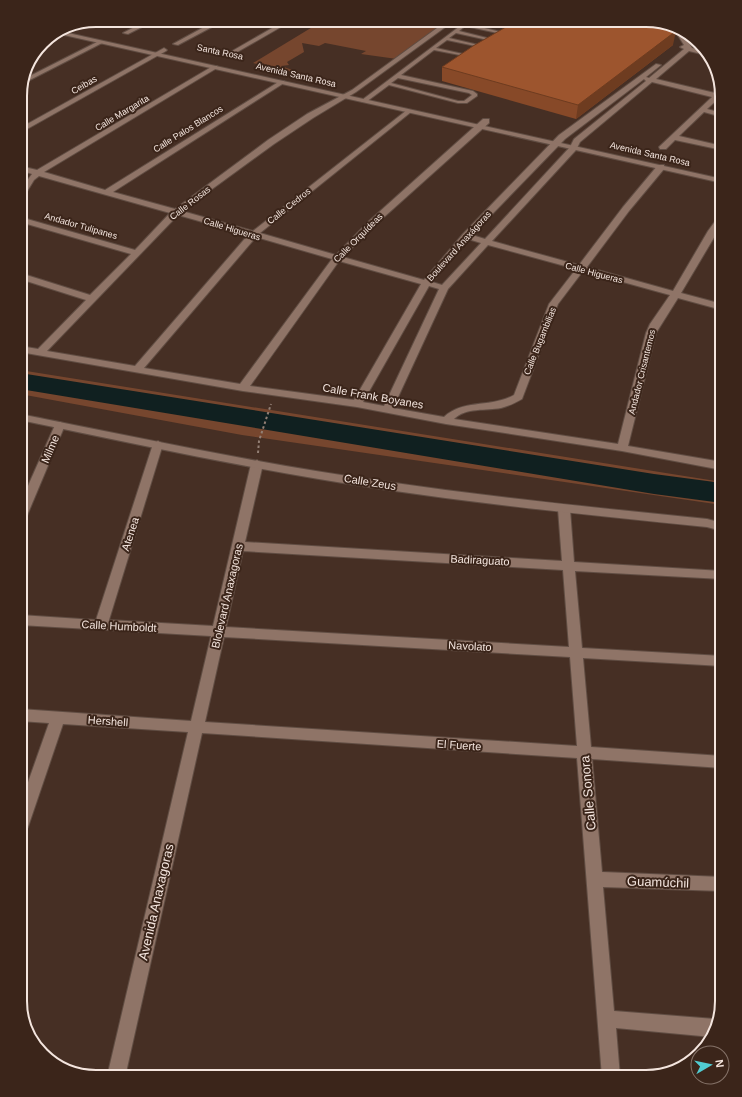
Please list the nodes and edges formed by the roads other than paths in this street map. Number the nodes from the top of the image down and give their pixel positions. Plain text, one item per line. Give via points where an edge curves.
1 (138, 27) edge
2 (209, 27) edge
3 (278, 27) edge
4 (442, 27) edge
5 (462, 27) edge
6 (474, 27) edge
7 (518, 27) edge
8 (76, 31) edge
9 (456, 32) junction
10 (126, 33) dead end
11 (66, 34) edge
12 (507, 34) junction
13 (680, 36) edge
14 (446, 39) junction
15 (497, 41) junction
16 (101, 42) junction
17 (176, 44) dead end
18 (685, 46) junction
19 (488, 48) junction
20 (433, 49) junction
21 (164, 50) junction
22 (699, 51) edge
23 (156, 54) junction
24 (230, 54) dead end
25 (215, 68) junction
26 (397, 76) junction
27 (642, 77) junction
28 (29, 79) edge
29 (300, 79) dead end
30 (652, 80) junction
31 (282, 82) junction
32 (388, 83) junction
33 (354, 91) junction
34 (345, 93) junction
35 (715, 93) edge
36 (372, 95) junction
37 (715, 99) edge
38 (364, 101) junction
39 (703, 110) junction
40 (409, 111) junction
41 (715, 113) edge
42 (486, 121) junction
43 (27, 127) edge
44 (479, 127) junction
45 (672, 137) junction
46 (558, 140) junction
47 (575, 144) junction
48 (663, 146) dead end
49 (715, 146) edge
50 (661, 167) junction
51 (27, 170) edge
52 (715, 172) edge
53 (38, 173) junction
54 (715, 179) edge
55 (27, 185) edge
56 (105, 193) junction
57 (176, 212) junction
58 (27, 221) edge
59 (715, 227) edge
60 (253, 235) junction
61 (466, 236) junction
62 (485, 242) junction
63 (136, 253) junction
64 (336, 259) junction
65 (580, 269) junction
66 (27, 278) edge
67 (426, 283) junction
68 (444, 288) junction
69 (674, 295) junction
70 (92, 299) junction
71 (715, 305) edge
72 (27, 350) edge
73 (40, 353) junction
74 (137, 370) junction
75 (243, 388) junction
76 (357, 404) junction
77 (387, 410) junction
78 (27, 418) edge
79 (446, 422) junction
80 (60, 425) junction
81 (158, 444) junction
82 (622, 448) junction
83 (257, 464) junction
84 (715, 465) edge
85 (27, 502) edge
86 (564, 509) junction
87 (715, 525) edge
88 (238, 546) junction
89 (568, 565) junction
90 (715, 575) edge
91 (27, 620) edge
92 (101, 625) junction
93 (218, 632) junction
94 (576, 652) junction
95 (715, 661) edge
96 (27, 715) edge
97 (58, 717) junction
98 (196, 728) junction
99 (584, 753) junction
100 (715, 762) edge
101 (27, 807) edge
102 (595, 879) junction
103 (715, 884) edge
104 (607, 1019) junction
105 (710, 1028) edge
106 (118, 1070) edge
107 (611, 1070) edge

1 - 10 street
2 - 17 street
3 - 24 street
4 - 33 street
5 - 9 lane
6 - 12 lane
7 - 12 lane
8 - 21 street, Santa Rosa
9 - 14 lane
9 - 15 lane
11 - 16 street, Avenida Santa Rosa
12 - 15 lane
13 - 18 street
14 - 19 lane
14 - 20 lane
15 - 19 lane
16 - 23 street, Avenida Santa Rosa
16 - 28 street
18 - 22 street
18 - 27 street, Boulevard Anaxágoras
18 - 30 street, Boulevard Anaxágoras
19 - 20 lane via 470,56
20 - 26 lane
21 - 23 street, Ceibas
21 - 29 street, Santa Rosa
23 - 25 street, Avenida Santa Rosa
23 - 43 street, Ceibas
25 - 31 street, Avenida Santa Rosa
25 - 53 street, Calle Margarita
26 - 32 lane
26 - 32 lane via 475,95 465,102 458,102
27 - 30 street
27 - 46 street, Boulevard Anaxágoras
30 - 35 street
30 - 47 street, Boulevard Anaxágoras
31 - 34 street, Avenida Santa Rosa
31 - 56 street, Calle Palos Blancos
32 - 36 lane
33 - 34 street, Avenida Santa Rosa
33 - 36 street
34 - 38 street, Avenida Santa Rosa
34 - 57 street, Calle Rosas via 271,142
36 - 38 lane
36 - 42 street, Avenida Santa Rosa
37 - 39 street
38 - 40 street, Avenida Santa Rosa
39 - 41 street
39 - 45 street
40 - 44 street, Avenida Santa Rosa
40 - 60 street, Calle Cedros
42 - 44 street
42 - 46 street, Avenida Santa Rosa
44 - 46 street, Avenida Santa Rosa
44 - 64 street, Calle Orquídeas
45 - 48 street
45 - 49 street
46 - 47 street, Avenida Santa Rosa
46 - 61 street, Boulevard Anaxágoras
47 - 50 street, Avenida Santa Rosa
47 - 52 street, Avenida Santa Rosa
47 - 62 street, Boulevard Anaxágoras
50 - 54 street, Avenida Santa Rosa
50 - 65 street, Calle Bugambilias
51 - 53 street, Calle Higueras
53 - 55 street, Calle Margarita
53 - 56 street, Calle Higueras
56 - 57 street, Calle Higueras
57 - 60 street, Calle Higueras
57 - 63 street, Calle Rosas
58 - 63 street, Andador Tulipanes
59 - 69 street, Andador Crisantemos
60 - 64 street, Calle Higueras
60 - 74 street, Calle Cedros
61 - 62 street, Calle Higueras
61 - 67 street, Boulevard Anaxágoras
62 - 65 street, Calle Higueras
62 - 68 street, Boulevard Anaxágoras
63 - 70 street, Calle Rosas
64 - 67 street, Calle Higueras
64 - 75 street, Calle Orquídeas
65 - 69 street, Calle Higueras
65 - 79 street, Calle Bugambilias via 554,304 518,397 510,404 498,407 462,409 452,413
66 - 70 street
67 - 68 street, Calle Higueras
67 - 76 street, Boulevard Anaxágoras
68 - 77 street, Boulevard Anaxágoras
69 - 71 street, Calle Higueras
69 - 82 street, Andador Crisantemos via 651,333
70 - 73 street, Calle Rosas
72 - 73 street, Calle Frank Boyanes
73 - 74 street, Calle Frank Boyanes
74 - 75 street, Calle Frank Boyanes
75 - 76 street, Calle Frank Boyanes
76 - 77 street, Calle Frank Boyanes
77 - 79 street, Calle Frank Boyanes
78 - 80 street, Calle Zeus
79 - 82 street, Calle Frank Boyanes
80 - 81 street, Calle Zeus
80 - 85 street, Milme
81 - 83 street, Calle Zeus
81 - 92 street, Atenea
82 - 84 street, Calle Frank Boyanes
83 - 86 street, Calle Zeus
83 - 88 street, Blolevard Anaxagoras
86 - 87 street, Calle Zeus
86 - 89 street, Calle Sonora
88 - 89 street, Badiraguato
88 - 93 street, Blolevard Anaxagoras
89 - 90 street, Badiraguato
89 - 94 street, Calle Sonora
91 - 92 street, Calle Humboldt
92 - 93 street, Calle Humboldt
93 - 94 street, Navolato
93 - 98 street, Blolevard Anaxagoras
94 - 95 street, Navolato
94 - 99 street, Calle Sonora
96 - 97 street, Hershell
97 - 98 street, Hershell
97 - 101 street
98 - 99 street, El Fuerte
98 - 106 street, Avenida Anaxagoras
99 - 100 street, El Fuerte
99 - 102 street, Calle Sonora
102 - 103 street, Guamúchil
102 - 104 street, Calle Sonora
104 - 105 street
104 - 107 street, Calle Sonora

